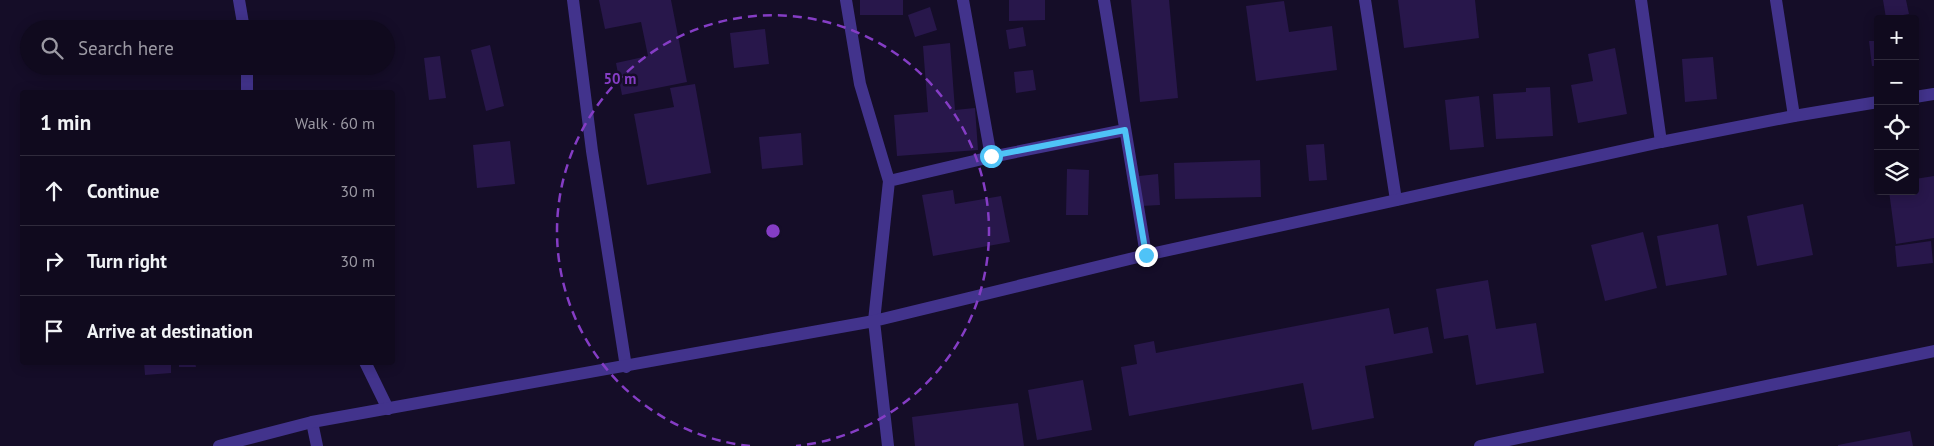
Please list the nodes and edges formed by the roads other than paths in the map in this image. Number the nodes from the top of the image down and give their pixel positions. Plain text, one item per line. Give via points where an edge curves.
1 (239, 0) edge
2 (573, 0) edge
3 (846, 0) edge
4 (963, 0) edge
5 (1104, 0) edge
6 (1365, 0) edge
7 (1641, 0) edge
8 (1776, 0) edge
9 (242, 20) edge
10 (247, 75) edge
11 (247, 90) edge
12 (1934, 94) edge
13 (1919, 96) edge
14 (1874, 103) edge
15 (1794, 116) junction
16 (1125, 130) junction
17 (1661, 142) junction
18 (991, 156) junction
19 (889, 181) junction
20 (1396, 200) junction
21 (1146, 255) junction
22 (874, 321) junction
23 (1934, 351) edge
24 (366, 365) edge
25 (626, 367) junction
26 (388, 409) junction
27 (312, 422) junction
28 (220, 446) edge
29 (317, 446) edge
30 (888, 446) edge
31 (1480, 446) edge

1 - 9 street
2 - 25 street via 592,151
3 - 19 street via 860,84
4 - 18 street
5 - 16 street
6 - 20 street
7 - 17 street
8 - 15 street
10 - 11 street
12 - 13 street
14 - 15 street
15 - 17 street
16 - 18 street
16 - 21 street
17 - 20 street
18 - 19 street
19 - 22 street
20 - 21 street
21 - 22 street
22 - 25 street
22 - 30 street
23 - 31 street
24 - 26 street
25 - 26 street
26 - 27 street
27 - 28 street
27 - 29 street

